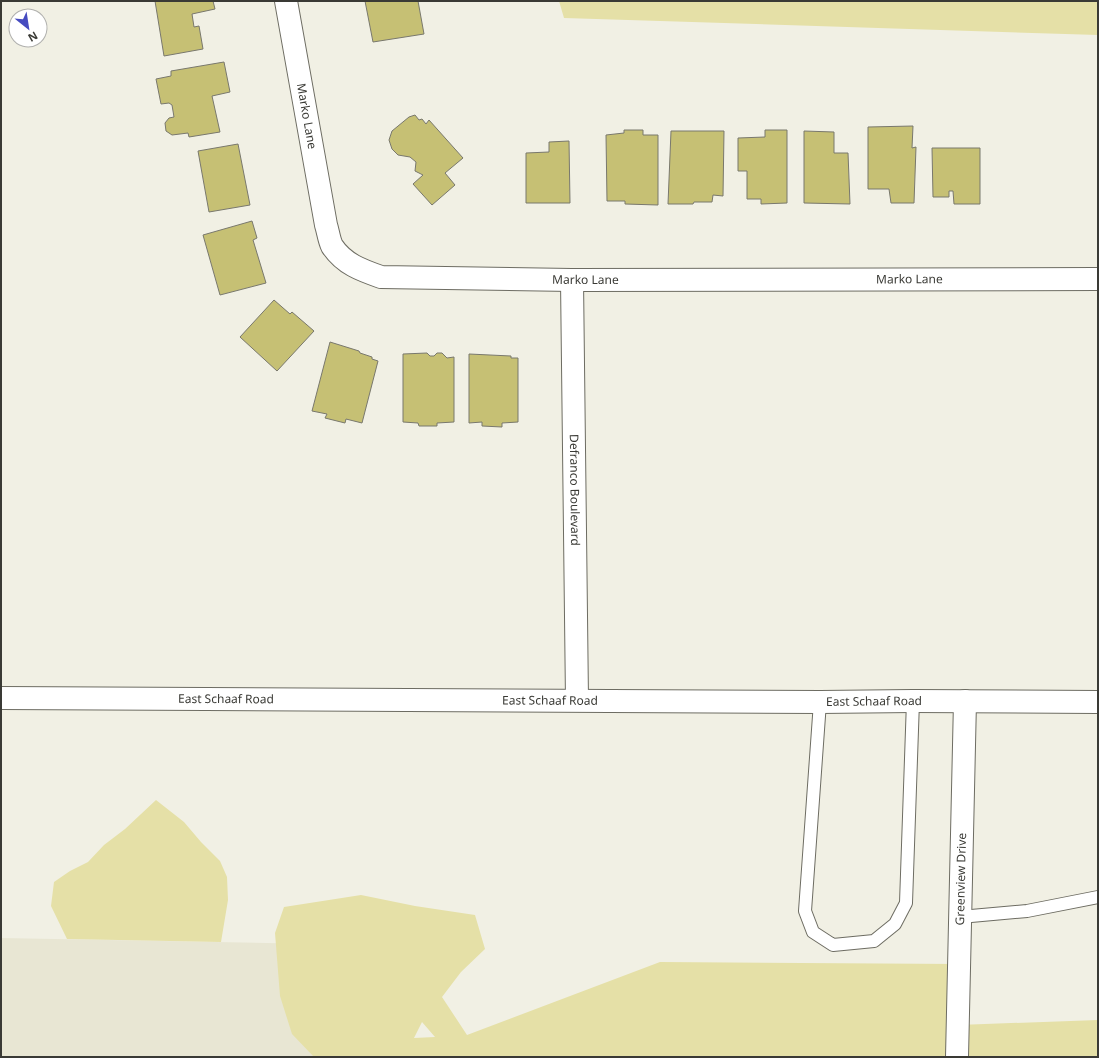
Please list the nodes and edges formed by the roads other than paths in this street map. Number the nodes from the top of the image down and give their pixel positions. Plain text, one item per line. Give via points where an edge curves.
1 (286, 1) edge
2 (1098, 279) edge
3 (572, 280) junction
4 (1, 698) edge
5 (577, 700) junction
6 (913, 701) junction
7 (964, 701) junction
8 (820, 702) junction
9 (1098, 702) edge
10 (1098, 897) edge
11 (960, 917) junction
12 (958, 1057) edge

1 - 3 street, Marko Lane via 326,224 332,245 344,259 359,270 381,277
2 - 3 street, Marko Lane
3 - 5 street, Defranco Boulevard
4 - 5 street, East Schaaf Road
5 - 8 street, East Schaaf Road
6 - 7 street, East Schaaf Road
6 - 8 street, East Schaaf Road
6 - 8 lane via 906,903 895,924 874,941 833,945 813,932 805,911
7 - 9 street, East Schaaf Road
7 - 11 street, Greenview Drive
10 - 11 lane via 1026,910
11 - 12 street, Greenview Drive

